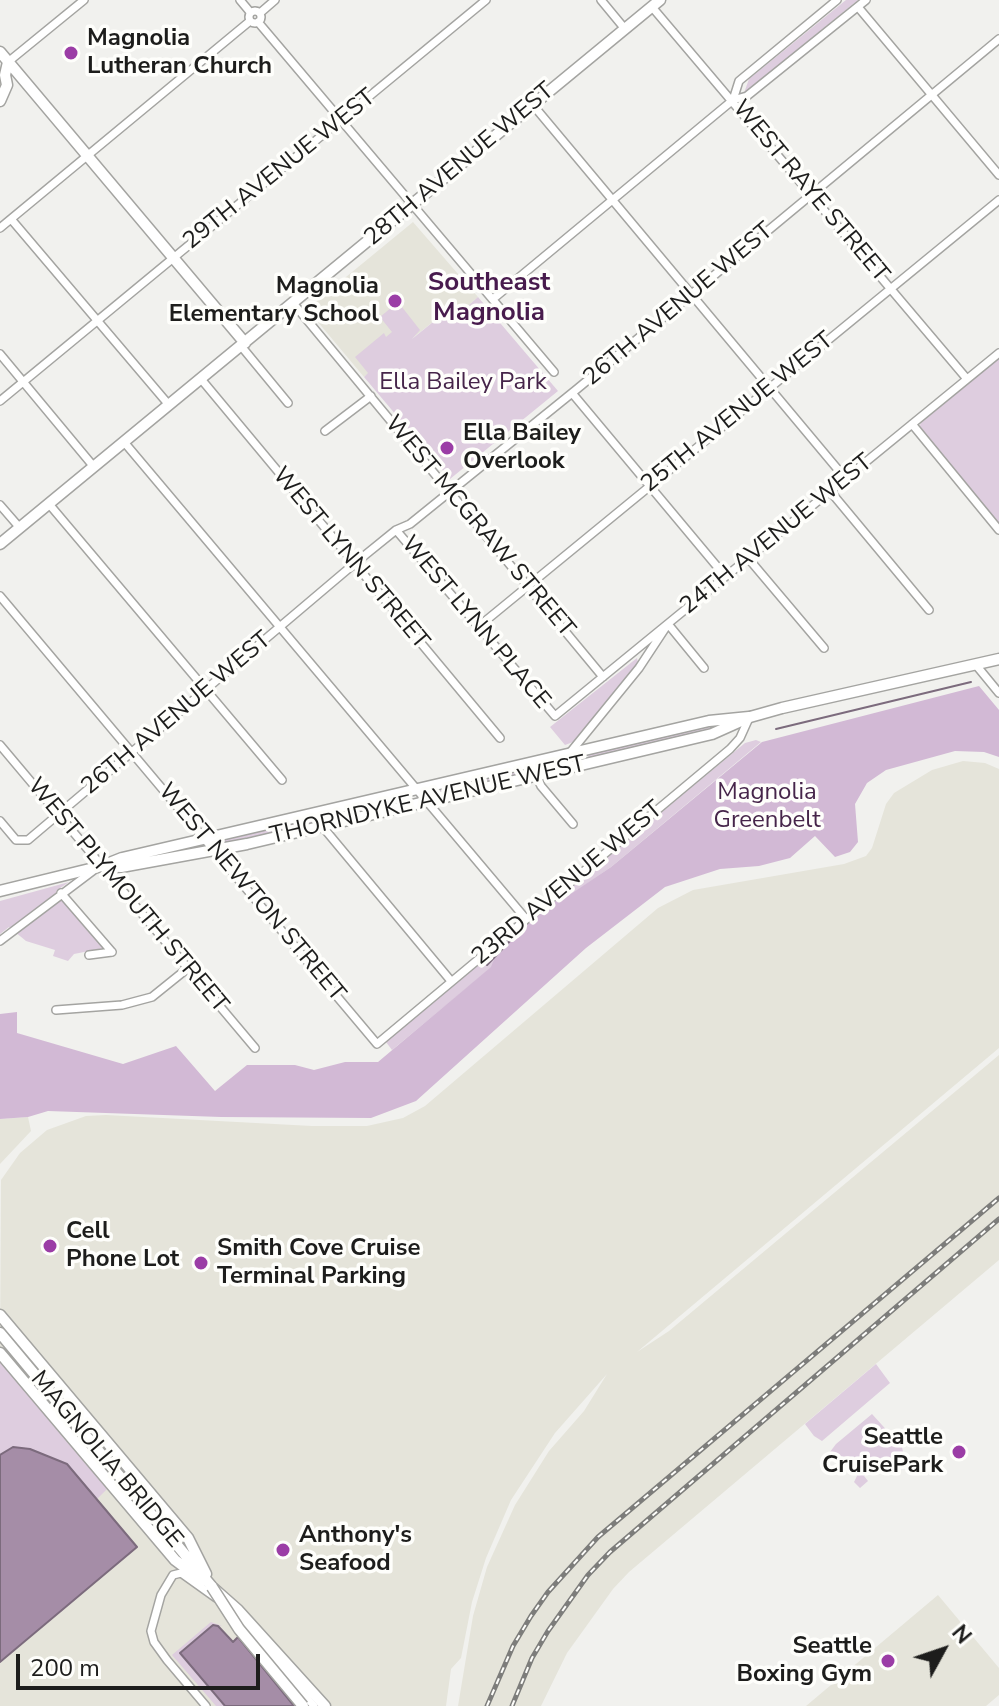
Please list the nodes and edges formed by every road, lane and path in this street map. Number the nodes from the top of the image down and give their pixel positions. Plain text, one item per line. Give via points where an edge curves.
1 (84, 0) edge
2 (240, 0) edge
3 (275, 0) edge
4 (486, 0) edge
5 (601, 0) edge
6 (837, 0) edge
7 (866, 0) edge
8 (656, 3) edge
9 (858, 7) junction
10 (254, 17) junction
11 (625, 29) junction
12 (999, 39) edge
13 (0, 52) edge
14 (8, 62) junction
15 (2, 76) edge
16 (932, 95) junction
17 (733, 100) junction
18 (0, 101) edge
19 (533, 105) junction
20 (341, 121) junction
21 (87, 155) junction
22 (999, 175) edge
23 (812, 195) junction
24 (613, 199) junction
25 (999, 200) edge
26 (412, 205) junction
27 (11, 219) junction
28 (0, 228) edge
29 (173, 258) junction
30 (890, 288) junction
31 (692, 294) junction
32 (493, 299) junction
33 (293, 303) junction
34 (97, 322) junction
35 (243, 345) junction
36 (999, 353) edge
37 (0, 354) edge
38 (554, 372) dead end
39 (201, 379) junction
40 (967, 379) junction
41 (23, 382) junction
42 (770, 387) junction
43 (572, 393) junction
44 (371, 396) junction
45 (0, 401) edge
46 (288, 403) dead end
47 (169, 405) junction
48 (912, 424) junction
49 (325, 431) dead end
50 (124, 442) junction
51 (94, 467) junction
52 (845, 478) junction
53 (650, 486) junction
54 (450, 491) junction
55 (830, 491) junction
56 (49, 504) junction
57 (0, 505) edge
58 (20, 528) junction
59 (396, 530) junction
60 (999, 530) edge
61 (0, 544) edge
62 (748, 558) junction
63 (354, 564) junction
64 (725, 576) junction
65 (528, 585) junction
66 (0, 596) edge
67 (929, 610) dead end
68 (668, 624) junction
69 (280, 627) junction
70 (478, 627) junction
71 (824, 648) dead end
72 (999, 659) edge
73 (976, 665) junction
74 (704, 668) dead end
75 (603, 677) junction
76 (205, 690) junction
77 (999, 693) edge
78 (555, 716) joint
79 (750, 717) junction
80 (500, 738) dead end
81 (0, 745) edge
82 (132, 752) junction
83 (569, 754) junction
84 (531, 763) junction
85 (569, 768) junction
86 (536, 776) junction
87 (282, 780) dead end
88 (416, 789) junction
89 (426, 802) junction
90 (312, 814) junction
91 (58, 815) junction
92 (0, 821) edge
93 (573, 824) dead end
94 (322, 826) junction
95 (205, 839) junction
96 (215, 851) junction
97 (102, 866) junction
98 (0, 891) edge
99 (61, 893) junction
100 (526, 919) junction
101 (0, 941) edge
102 (89, 955) dead end
103 (188, 968) junction
104 (451, 981) junction
105 (56, 1010) dead end
106 (377, 1044) joint
107 (255, 1048) dead end
108 (0, 1315) edge
109 (0, 1333) edge
110 (0, 1353) edge
111 (212, 1587) junction
112 (206, 1706) edge
113 (303, 1706) edge
114 (314, 1706) edge
115 (325, 1706) edge

1 - 14 street
2 - 10 street
3 - 10 street
4 - 20 street, 29TH AVENUE WEST
5 - 11 street
6 - 17 street via 739,81
7 - 9 street
8 - 11 main road, 28TH AVENUE WEST
8 - 17 street, WEST RAYE STREET
9 - 16 street
9 - 17 street via 747,96
10 - 20 street
10 - 21 street
11 - 19 main road, 28TH AVENUE WEST
12 - 16 street, 26TH AVENUE WEST
13 - 14 main road
14 - 15 main road
14 - 21 main road
15 - 18 main road via 7,85
16 - 22 street
16 - 23 street, 26TH AVENUE WEST
17 - 23 street, WEST RAYE STREET
17 - 24 street
19 - 24 street
19 - 26 main road, 28TH AVENUE WEST
20 - 26 street
20 - 29 street, 29TH AVENUE WEST
21 - 27 street
21 - 29 main road
23 - 30 street, WEST RAYE STREET
23 - 31 street, 26TH AVENUE WEST
24 - 31 street
24 - 32 street
25 - 30 street, 25TH AVENUE WEST
26 - 32 street
26 - 33 main road, 28TH AVENUE WEST
27 - 28 street
27 - 34 street
29 - 34 street, 29TH AVENUE WEST
29 - 35 main road
30 - 40 street, WEST RAYE STREET
30 - 42 street, 25TH AVENUE WEST
31 - 42 street
31 - 43 street, 26TH AVENUE WEST
32 - 38 street
33 - 35 main road, 28TH AVENUE WEST
33 - 44 street, WEST MCGRAW STREET
34 - 41 street, 29TH AVENUE WEST
34 - 47 street
35 - 39 main road, 28TH AVENUE WEST
35 - 46 street
36 - 40 street, 24TH AVENUE WEST
37 - 41 street
39 - 47 main road, 28TH AVENUE WEST
39 - 63 street, WEST LYNN STREET
40 - 48 street, 24TH AVENUE WEST
41 - 45 street, 29TH AVENUE WEST
41 - 51 street
42 - 52 street
42 - 53 street, 25TH AVENUE WEST
43 - 53 street
43 - 54 street, 26TH AVENUE WEST
44 - 49 street
44 - 54 street, WEST MCGRAW STREET
47 - 50 main road, 28TH AVENUE WEST
48 - 52 street, 24TH AVENUE WEST
48 - 60 street
50 - 51 main road, 28TH AVENUE WEST
50 - 69 street
51 - 56 main road, 28TH AVENUE WEST
52 - 55 street, 24TH AVENUE WEST
53 - 64 street
53 - 65 street, 25TH AVENUE WEST
54 - 59 street, 26TH AVENUE WEST
54 - 65 street, WEST MCGRAW STREET
55 - 62 street, 24TH AVENUE WEST
55 - 67 street
56 - 58 main road, 28TH AVENUE WEST
56 - 76 street
57 - 58 street
58 - 61 main road, 28TH AVENUE WEST
59 - 63 street, 26TH AVENUE WEST
59 - 70 street, WEST LYNN PLACE
62 - 64 street, 24TH AVENUE WEST
62 - 71 street
63 - 69 street, 26TH AVENUE WEST
63 - 80 street, WEST LYNN STREET
64 - 68 street, 24TH AVENUE WEST
65 - 70 street, 25TH AVENUE WEST
65 - 75 street, WEST MCGRAW STREET
66 - 82 street, WEST NEWTON STREET
68 - 74 street
68 - 75 street, 24TH AVENUE WEST
68 - 83 street
69 - 76 street, 26TH AVENUE WEST
69 - 88 street
70 - 78 street, WEST LYNN PLACE
72 - 73 main road, THORNDYKE AVENUE WEST
73 - 77 street
73 - 79 main road, THORNDYKE AVENUE WEST
75 - 78 street, 24TH AVENUE WEST
76 - 82 street, 26TH AVENUE WEST
76 - 87 street
79 - 83 main road, THORNDYKE AVENUE WEST via 709,721
79 - 85 main road, THORNDYKE AVENUE WEST via 712,734
79 - 100 street, 23RD AVENUE WEST via 730,749
81 - 91 street, WEST PLYMOUTH STREET
82 - 91 street, 26TH AVENUE WEST
82 - 95 street, WEST NEWTON STREET
83 - 84 main road, THORNDYKE AVENUE WEST
83 - 85 street
84 - 86 street
84 - 88 main road, THORNDYKE AVENUE WEST
85 - 86 main road, THORNDYKE AVENUE WEST
86 - 89 main road, THORNDYKE AVENUE WEST
86 - 93 street
88 - 89 street
88 - 90 main road, THORNDYKE AVENUE WEST
89 - 94 main road, THORNDYKE AVENUE WEST
89 - 100 street
90 - 94 street
90 - 95 main road, THORNDYKE AVENUE WEST
91 - 92 street, 26TH AVENUE WEST via 24,842
91 - 97 street, WEST PLYMOUTH STREET
94 - 96 main road, THORNDYKE AVENUE WEST
94 - 104 street
95 - 96 street, WEST NEWTON STREET
95 - 97 main road, THORNDYKE AVENUE WEST
96 - 97 main road, THORNDYKE AVENUE WEST
96 - 106 street, WEST NEWTON STREET
97 - 98 main road, THORNDYKE AVENUE WEST
97 - 99 street
97 - 103 street, WEST PLYMOUTH STREET
99 - 101 street
99 - 102 street via 112,952
100 - 104 street, 23RD AVENUE WEST
103 - 105 street via 152,997
103 - 107 street, WEST PLYMOUTH STREET
104 - 106 street, 23RD AVENUE WEST
108 - 111 main road via 188,1538
109 - 111 main road, MAGNOLIA BRIDGE
110 - 111 main road via 175,1560
111 - 113 main road, MAGNOLIA BRIDGE, bridge via 239,1629
111 - 115 main road, MAGNOLIA BRIDGE, bridge
112 - 114 street via 151,1637 161,1595 173,1575 181,1573 217,1598

